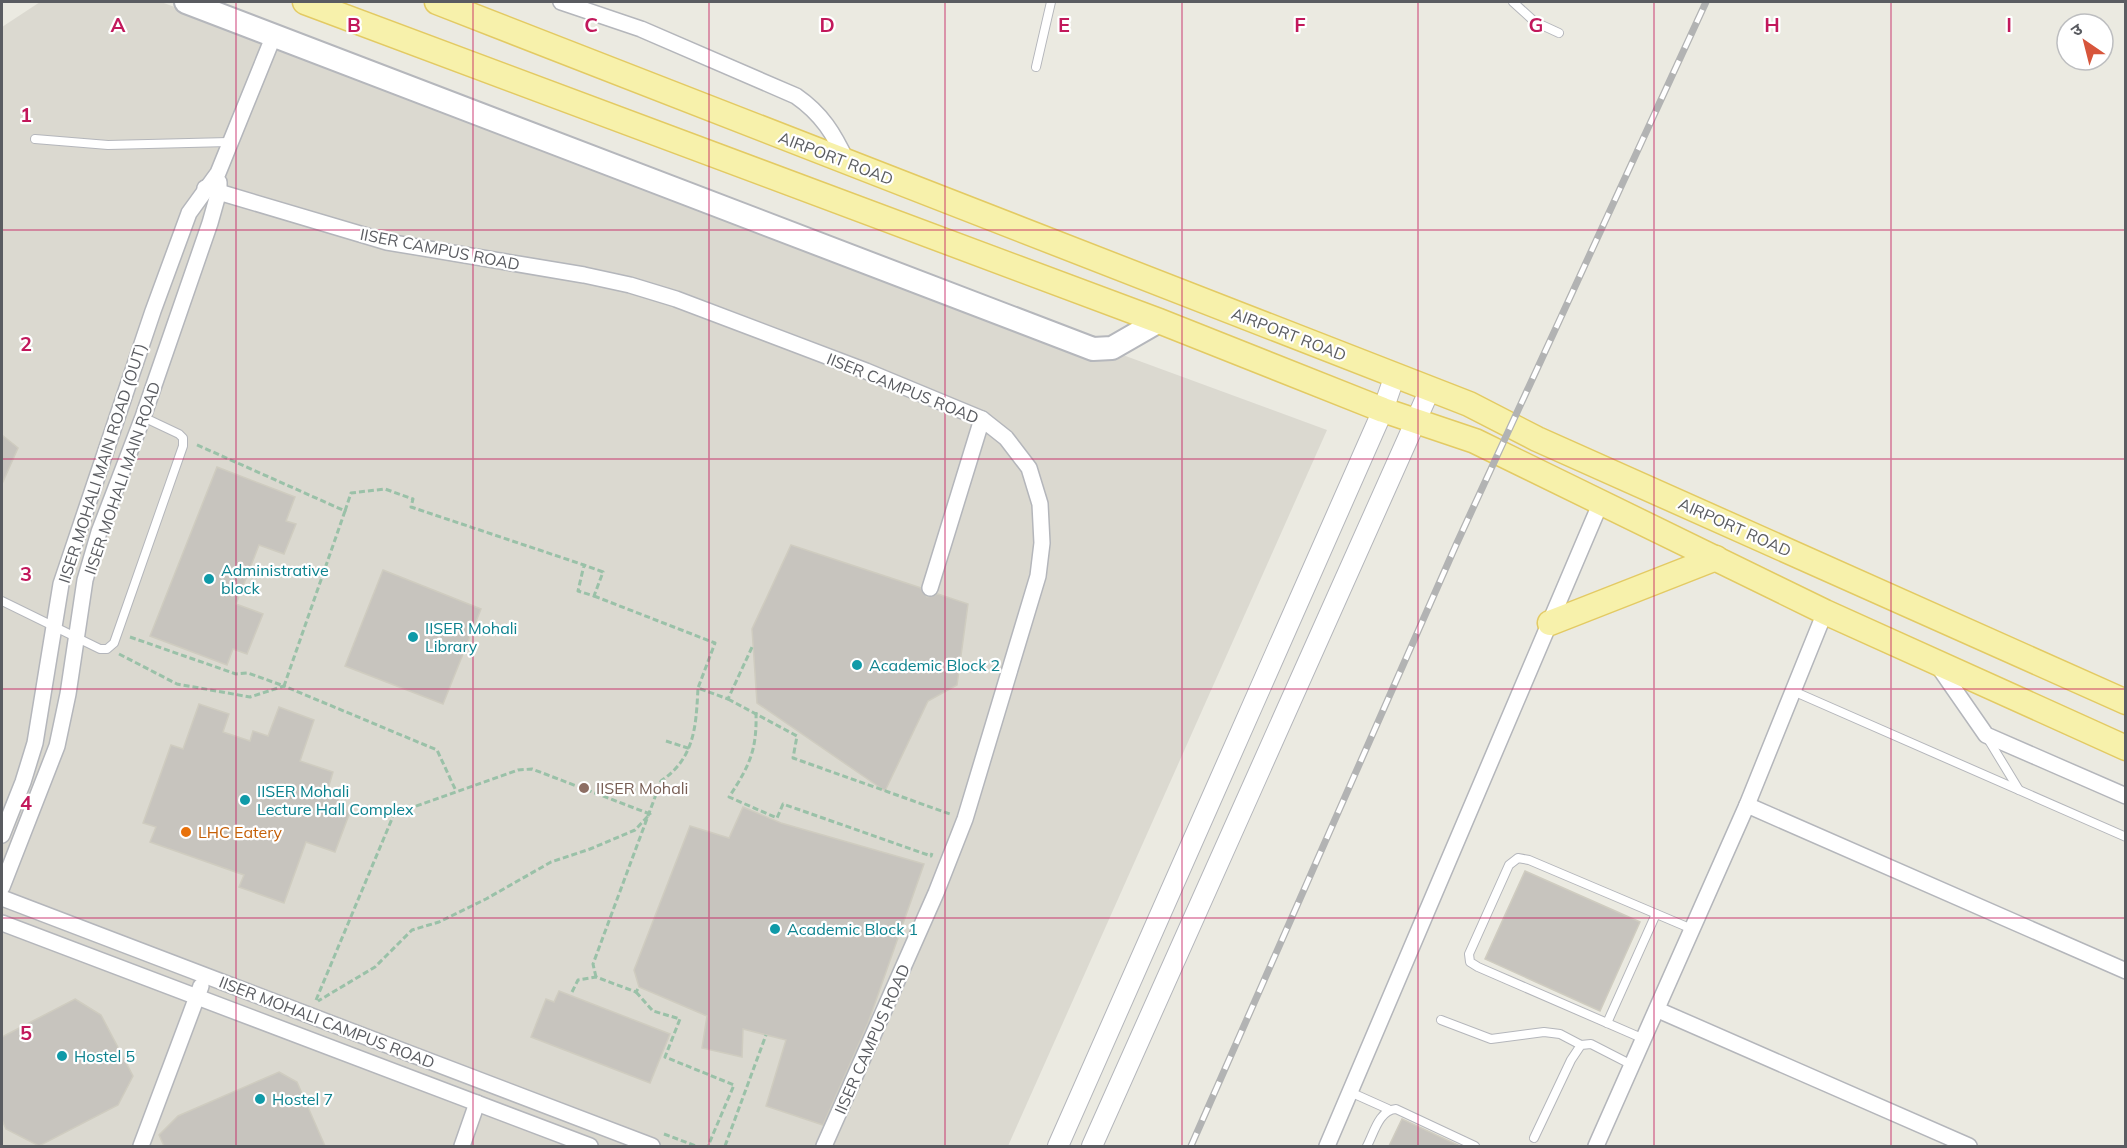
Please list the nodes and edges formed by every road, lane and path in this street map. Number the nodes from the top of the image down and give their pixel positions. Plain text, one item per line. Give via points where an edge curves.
1 (186, 2) edge
2 (305, 2) edge
3 (437, 2) edge
4 (561, 2) edge
5 (1051, 2) edge
6 (1513, 2) edge
7 (1559, 33) dead end
8 (274, 35) junction
9 (1036, 67) dead end
10 (35, 140) dead end
11 (230, 142) junction
12 (847, 162) junction
13 (212, 190) junction
14 (1159, 321) junction
15 (1395, 375) junction
16 (1431, 389) junction
17 (1383, 410) junction
18 (143, 417) junction
19 (982, 419) junction
20 (1415, 420) junction
21 (183, 438) junction
22 (1601, 502) junction
23 (345, 511) junction
24 (1716, 558) junction
25 (584, 566) junction
26 (930, 588) dead end
27 (594, 596) junction
28 (2, 602) edge
29 (1826, 612) junction
30 (1550, 623) junction
31 (54, 625) junction
32 (119, 633) junction
33 (76, 635) junction
34 (753, 645) dead end
35 (107, 649) junction
36 (1935, 663) junction
37 (285, 686) junction
38 (698, 688) junction
39 (1793, 691) junction
40 (728, 699) junction
41 (2126, 702) edge
42 (756, 712) junction
43 (1986, 735) junction
44 (666, 741) dead end
45 (2126, 748) edge
46 (691, 749) junction
47 (456, 791) junction
48 (2020, 791) junction
49 (2126, 796) edge
50 (1747, 805) junction
51 (650, 814) junction
52 (965, 819) junction
53 (2, 835) edge
54 (2126, 837) edge
55 (935, 846) dead end
56 (2, 888) edge
57 (2, 898) edge
58 (1656, 914) junction
59 (2, 923) edge
60 (1693, 929) junction
61 (2126, 971) edge
62 (204, 976) junction
63 (596, 977) junction
64 (639, 987) dead end
65 (572, 992) dead end
66 (636, 992) junction
67 (197, 996) junction
68 (315, 1002) junction
69 (326, 1007) dead end
70 (1658, 1010) junction
71 (1441, 1020) dead end
72 (1607, 1023) junction
73 (766, 1035) dead end
74 (1644, 1039) junction
75 (1581, 1045) junction
76 (1632, 1065) junction
77 (1350, 1092) junction
78 (477, 1103) junction
79 (1388, 1110) junction
80 (662, 1134) dead end
81 (1534, 1138) dead end
82 (141, 1146) edge
83 (462, 1146) edge
84 (590, 1146) edge
85 (652, 1146) edge
86 (696, 1146) edge
87 (708, 1146) edge
88 (725, 1146) edge
89 (824, 1146) edge
90 (1058, 1146) edge
91 (1092, 1146) edge
92 (1327, 1146) edge
93 (1367, 1146) edge
94 (1475, 1146) edge
95 (1596, 1146) edge
96 (1969, 1146) edge

1 - 8 main road
2 - 14 main road
3 - 12 main road, AIRPORT ROAD
4 - 12 street via 641,29 796,96 816,109
5 - 9 lane
6 - 7 lane via 1535,22
8 - 11 street
8 - 14 main road via 1093,349 1112,348
10 - 11 lane via 108,145
11 - 13 street, IISER MOHALI MAIN ROAD
12 - 15 main road, AIRPORT ROAD
13 - 18 street, IISER MOHALI MAIN ROAD
13 - 19 street, IISER CAMPUS ROAD via 387,242 630,285 866,371
13 - 31 street, IISER MOHALI MAIN ROAD (OUT) via 189,213 153,311 70,554
14 - 17 main road
15 - 16 main road, AIRPORT ROAD
15 - 17 street
16 - 20 street
16 - 41 main road, AIRPORT ROAD
17 - 20 main road
17 - 90 street
18 - 21 lane
18 - 33 street, IISER MOHALI MAIN ROAD via 99,532 85,580
19 - 26 street
19 - 52 street, IISER CAMPUS ROAD via 1006,438 1029,468 1040,504 1042,543 1038,576
20 - 22 main road via 1476,441
20 - 91 street
21 - 23 path
21 - 32 lane
22 - 24 main road
22 - 30 street
23 - 25 path via 351,493 385,489 413,499 411,507
23 - 37 path
24 - 29 main road
24 - 30 main road
25 - 27 path via 578,591
25 - 27 path via 603,572
27 - 38 path via 715,643
28 - 31 lane
29 - 36 main road
29 - 39 street
30 - 77 street
31 - 33 lane
31 - 53 street, IISER MOHALI MAIN ROAD (OUT) via 36,743
32 - 35 lane
32 - 37 path via 236,674
33 - 35 lane
33 - 56 street, IISER MOHALI MAIN ROAD via 57,746
34 - 40 path
35 - 37 path via 177,684 250,697
36 - 43 street
36 - 45 main road
37 - 47 path via 437,750
38 - 40 path
38 - 46 path
39 - 48 lane
39 - 50 street
40 - 42 path
42 - 52 path via 797,736 793,758
42 - 55 path via 753,759 729,797 777,818 783,804 931,856
43 - 48 lane
43 - 49 street
44 - 46 path
46 - 51 path via 676,771 661,782
47 - 51 path via 532,769
47 - 68 path via 394,814
48 - 54 lane
50 - 60 street
50 - 61 street
51 - 63 path via 593,964
51 - 68 path via 634,830 551,862 439,922 412,930 375,967
52 - 89 street, IISER CAMPUS ROAD
57 - 62 street, IISER MOHALI CAMPUS ROAD
58 - 60 lane
58 - 72 lane
58 - 72 lane via 1529,860 1518,858 1509,865 1469,954 1470,962
59 - 67 street, IISER MOHALI CAMPUS ROAD
60 - 70 street
62 - 67 street
62 - 85 street, IISER MOHALI CAMPUS ROAD
63 - 65 path via 578,980
63 - 66 path
64 - 66 path
66 - 87 path via 653,1011 680,1019 664,1057 734,1085
67 - 78 street, IISER MOHALI CAMPUS ROAD
67 - 82 street
68 - 69 path
70 - 74 street
70 - 96 street
71 - 75 lane via 1491,1039 1544,1032 1560,1034
72 - 74 lane
73 - 88 path
74 - 76 street
75 - 76 lane via 1591,1044
75 - 81 lane
76 - 95 street
77 - 79 lane
77 - 92 street
78 - 83 street
78 - 84 street, IISER MOHALI CAMPUS ROAD
79 - 93 lane
79 - 94 lane via 1396,1109
80 - 86 path

